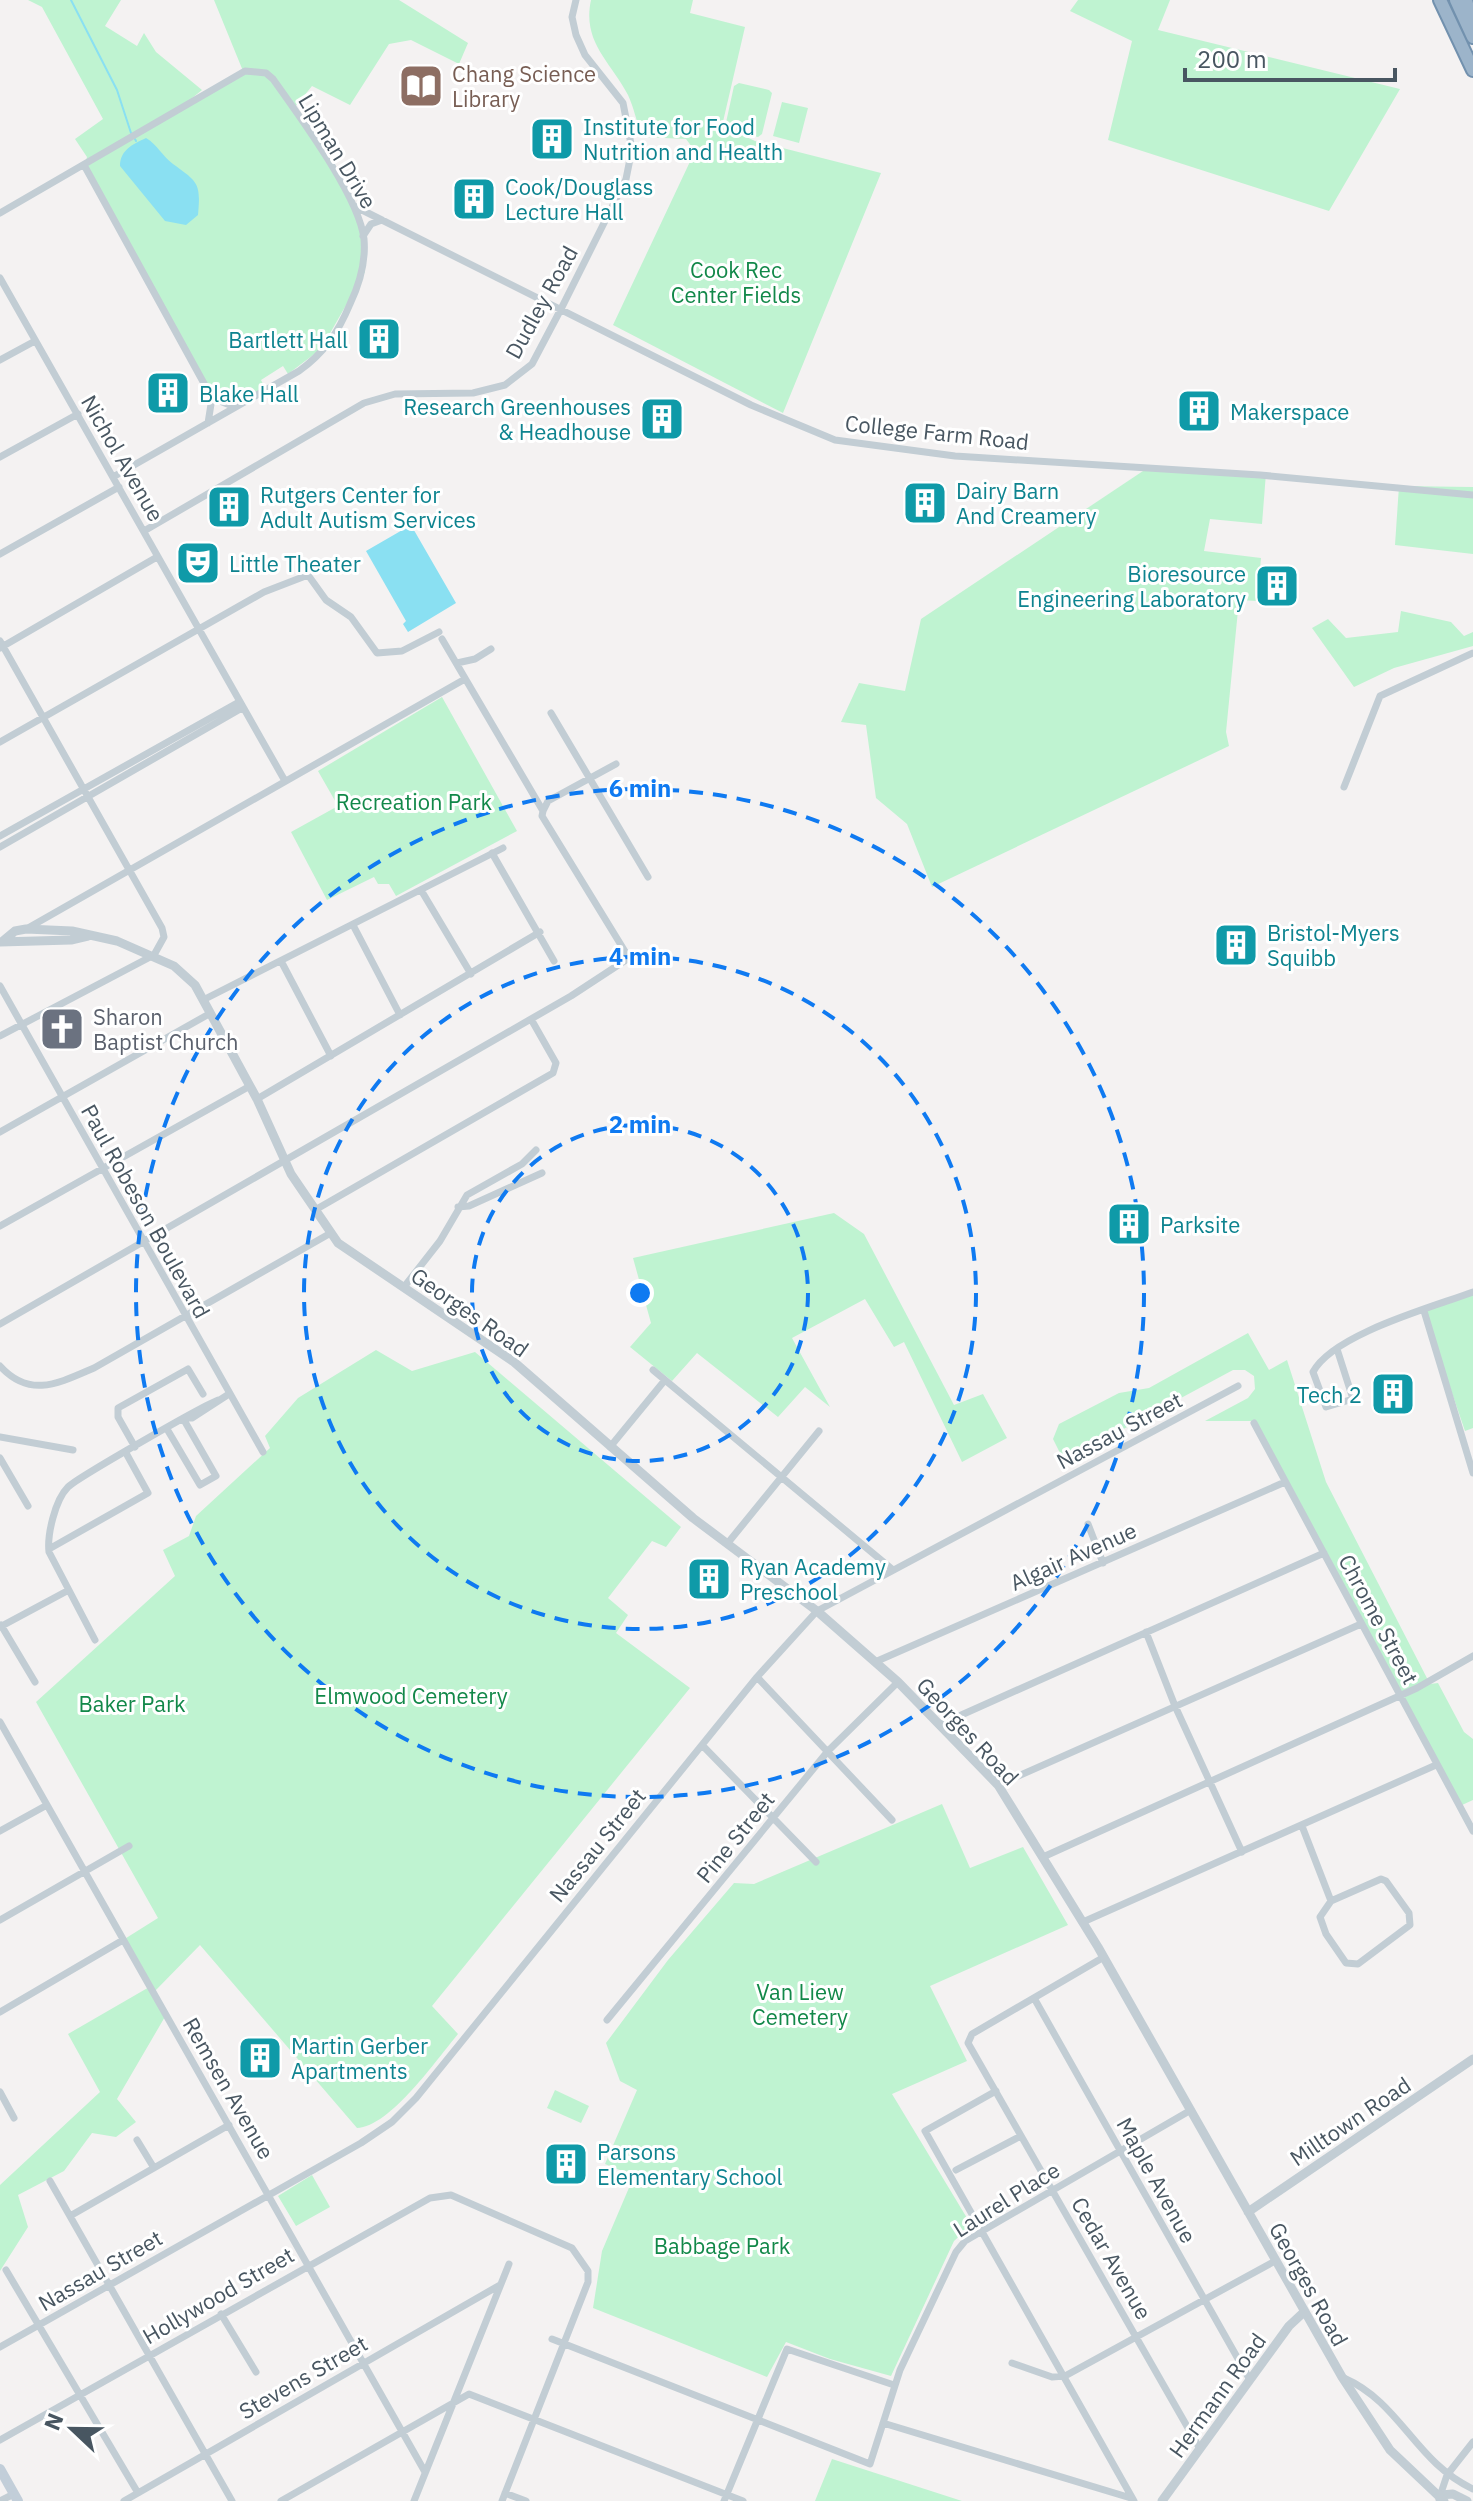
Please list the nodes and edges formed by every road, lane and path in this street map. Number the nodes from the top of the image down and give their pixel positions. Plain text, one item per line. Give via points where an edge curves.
1 (576, 0) edge
2 (1431, 0) edge
3 (1440, 0) edge
4 (1456, 0) edge
5 (1466, 0) edge
6 (1473, 27) edge
7 (1473, 37) edge
8 (1466, 56) junction
9 (1473, 70) edge
10 (84, 165) junction
11 (354, 206) junction
12 (0, 213) edge
13 (382, 220) junction
14 (363, 236) junction
15 (0, 278) edge
16 (561, 309) junction
17 (35, 341) junction
18 (0, 360) edge
19 (212, 398) junction
20 (235, 407) junction
21 (78, 414) junction
22 (207, 423) junction
23 (0, 457) edge
24 (113, 477) junction
25 (119, 487) junction
26 (1473, 495) edge
27 (144, 531) junction
28 (0, 554) edge
29 (157, 557) junction
30 (199, 629) junction
31 (1, 645) edge
32 (491, 649) dead end
33 (1473, 653) edge
34 (455, 660) junction
35 (465, 679) junction
36 (240, 705) junction
37 (551, 713) dead end
38 (43, 719) junction
39 (0, 742) edge
40 (616, 764) dead end
41 (588, 778) junction
42 (285, 781) junction
43 (1344, 787) dead end
44 (84, 789) junction
45 (88, 797) junction
46 (543, 811) junction
47 (0, 836) edge
48 (0, 847) edge
49 (503, 848) dead end
50 (492, 853) junction
51 (128, 869) junction
52 (648, 877) dead end
53 (421, 890) junction
54 (353, 925) junction
55 (26, 929) junction
56 (540, 932) junction
57 (88, 936) junction
58 (1, 941) edge
59 (154, 955) junction
60 (281, 961) junction
61 (554, 961) dead end
62 (471, 974) junction
63 (0, 986) edge
64 (203, 1000) junction
65 (209, 1014) junction
66 (400, 1015) junction
67 (531, 1019) junction
68 (21, 1024) junction
69 (0, 1036) edge
70 (331, 1056) junction
71 (250, 1086) junction
72 (62, 1097) junction
73 (257, 1099) junction
74 (0, 1132) edge
75 (536, 1150) dead end
76 (287, 1161) junction
77 (103, 1170) junction
78 (542, 1173) dead end
79 (458, 1207) junction
80 (315, 1210) junction
81 (0, 1226) edge
82 (329, 1234) junction
83 (144, 1243) junction
84 (404, 1287) junction
85 (1473, 1292) edge
86 (1424, 1311) junction
87 (184, 1316) junction
88 (0, 1324) edge
89 (1337, 1349) junction
90 (0, 1366) edge
91 (653, 1370) dead end
92 (665, 1380) junction
93 (1238, 1386) dead end
94 (203, 1394) dead end
95 (229, 1394) junction
96 (185, 1419) junction
97 (1254, 1423) dead end
98 (167, 1429) junction
99 (819, 1431) dead end
100 (0, 1437) edge
101 (135, 1447) junction
102 (610, 1447) junction
103 (73, 1450) dead end
104 (263, 1452) dead end
105 (126, 1453) junction
106 (0, 1458) edge
107 (1473, 1473) edge
108 (782, 1477) junction
109 (1285, 1482) junction
110 (28, 1506) dead end
111 (1088, 1524) dead end
112 (727, 1544) junction
113 (49, 1549) junction
114 (1324, 1553) junction
115 (1103, 1563) junction
116 (893, 1570) junction
117 (67, 1591) junction
118 (817, 1611) junction
119 (1361, 1624) junction
120 (1, 1626) edge
121 (1146, 1632) junction
122 (95, 1640) dead end
123 (1473, 1656) edge
124 (875, 1662) junction
125 (757, 1677) junction
126 (35, 1682) dead end
127 (898, 1682) junction
128 (1400, 1696) junction
129 (1175, 1706) junction
130 (0, 1722) edge
131 (939, 1725) junction
132 (3, 1734) edge
133 (702, 1745) junction
134 (828, 1751) junction
135 (1436, 1765) junction
136 (1209, 1780) junction
137 (998, 1785) junction
138 (47, 1805) junction
139 (773, 1820) junction
140 (892, 1820) dead end
141 (1302, 1826) junction
142 (0, 1831) edge
143 (1473, 1831) edge
144 (129, 1846) dead end
145 (1242, 1852) junction
146 (1043, 1857) junction
147 (816, 1862) dead end
148 (85, 1871) junction
149 (1331, 1901) junction
150 (0, 1920) edge
151 (1083, 1922) junction
152 (123, 1940) junction
153 (1104, 1957) junction
154 (1034, 1998) junction
155 (0, 2012) edge
156 (607, 2020) dead end
157 (1473, 2059) edge
158 (996, 2091) junction
159 (0, 2092) edge
160 (1191, 2110) junction
161 (14, 2118) dead end
162 (229, 2125) junction
163 (1021, 2136) junction
164 (137, 2140) dead end
165 (1120, 2151) junction
166 (154, 2168) junction
167 (956, 2170) dead end
168 (50, 2181) dead end
169 (1052, 2190) junction
170 (269, 2195) junction
171 (1248, 2212) junction
172 (70, 2216) junction
173 (983, 2230) junction
174 (1275, 2261) junction
175 (307, 2264) junction
176 (509, 2264) dead end
177 (6, 2270) dead end
178 (109, 2285) junction
179 (500, 2285) junction
180 (1204, 2298) junction
181 (1304, 2312) junction
182 (221, 2314) junction
183 (37, 2326) junction
184 (1135, 2335) junction
185 (552, 2339) dead end
186 (563, 2343) junction
187 (0, 2347) edge
188 (149, 2355) junction
189 (364, 2363) junction
190 (1012, 2363) dead end
191 (256, 2372) dead end
192 (1065, 2376) junction
193 (1342, 2377) junction
194 (1250, 2380) junction
195 (894, 2385) junction
196 (80, 2395) junction
197 (456, 2400) junction
198 (535, 2417) junction
199 (757, 2420) junction
200 (883, 2423) junction
201 (403, 2433) junction
202 (0, 2440) edge
203 (1473, 2442) edge
204 (1200, 2449) junction
205 (205, 2453) junction
206 (0, 2469) edge
207 (425, 2472) junction
208 (1447, 2475) junction
209 (1473, 2489) edge
210 (138, 2493) junction
211 (16, 2497) edge
212 (503, 2497) edge
213 (726, 2498) edge
214 (1441, 2499) edge
215 (1133, 2500) edge
216 (0, 2501) edge
217 (124, 2501) edge
218 (232, 2501) edge
219 (281, 2501) edge
220 (414, 2501) edge
221 (526, 2501) edge
222 (743, 2501) edge
223 (1162, 2501) edge
224 (1467, 2501) edge

1 - 16 street, Dudley Road via 576,35 623,103 632,149 626,179
2 - 8 highway
3 - 8 highway
4 - 7 highway
5 - 6 highway
8 - 9 highway
10 - 11 street, Lipman Drive via 245,71 266,73
10 - 12 street, Lipman Drive
10 - 19 street
11 - 13 street, College Farm Road
11 - 14 street, Lipman Drive
13 - 14 street via 371,224
13 - 16 street, College Farm Road
14 - 20 street, Lipman Drive via 361,277 326,349 299,371
15 - 17 street, Nichol Avenue
16 - 26 street, College Farm Road via 751,405 835,440 955,456
16 - 27 street, Dudley Road via 532,364 505,385 473,393 395,394 364,403
17 - 18 street
17 - 21 street, Nichol Avenue
19 - 20 street
19 - 22 street
20 - 22 street, Lipman Drive
21 - 23 street
21 - 24 street, Nichol Avenue
22 - 24 street, Lipman Drive
24 - 25 street, Nichol Avenue
25 - 27 street, Nichol Avenue
25 - 28 street
27 - 29 street, Nichol Avenue
29 - 30 street, Nichol Avenue
29 - 31 street
30 - 34 street via 264,592 308,575 326,600 351,617 377,653 402,651 440,636
30 - 36 street, Nichol Avenue
30 - 38 street
31 - 38 street
32 - 34 street via 475,659
33 - 43 street via 1380,696
34 - 35 street
35 - 42 street
35 - 46 street
36 - 42 street, Nichol Avenue
36 - 44 street
36 - 45 street
37 - 41 street
38 - 39 street
38 - 44 street
40 - 41 street
41 - 46 street via 548,801
41 - 52 street
42 - 51 street
44 - 45 street
44 - 47 street
45 - 48 street
45 - 51 street
46 - 67 street via 629,958
49 - 50 street
50 - 53 street
50 - 56 street
51 - 55 street
51 - 59 street via 162,928 164,937
53 - 54 street
53 - 62 street
54 - 60 street
54 - 66 street
55 - 57 street, Georges Road
55 - 58 street
56 - 61 street
56 - 62 street
57 - 58 street, Georges Road
57 - 59 street, Georges Road
59 - 64 street, Georges Road via 186,977
59 - 68 street
60 - 64 street
60 - 70 street
62 - 66 street
63 - 68 street, Paul Robeson Boulevard
64 - 65 street, Georges Road
65 - 71 street, Georges Road
65 - 72 street
66 - 70 street
67 - 76 street
67 - 80 street via 556,1068
68 - 69 street
68 - 72 street, Paul Robeson Boulevard
70 - 73 street
71 - 73 street, Georges Road
71 - 77 street
72 - 74 street
72 - 77 street, Paul Robeson Boulevard
73 - 76 street, Georges Road
75 - 79 street via 522,1164 467,1195
76 - 80 street, Georges Road
76 - 83 street
77 - 81 street
77 - 83 street, Paul Robeson Boulevard
78 - 79 street
79 - 84 street via 440,1241
80 - 82 street, Georges Road
82 - 84 street, Georges Road
82 - 87 street
83 - 87 street, Paul Robeson Boulevard
83 - 88 street
84 - 102 street, Georges Road via 514,1362
85 - 86 street
86 - 89 street
86 - 107 street
87 - 90 street via 56,1385 33,1387
87 - 95 street, Paul Robeson Boulevard
89 - 89 street via 1353,1399 1326,1407 1313,1372
91 - 92 street
92 - 102 street
92 - 108 street
93 - 116 street, Nassau Street
94 - 101 street via 188,1369 118,1408
95 - 96 street
95 - 104 street, Paul Robeson Boulevard
96 - 98 street
96 - 98 street via 216,1476 200,1485
97 - 109 street, Chrome Street
98 - 101 street
99 - 108 street
100 - 103 street
101 - 105 street
102 - 112 street, Georges Road
105 - 113 street via 62,1494
105 - 113 street via 148,1493
106 - 110 street
108 - 112 street
108 - 116 street
109 - 114 street, Chrome Street
109 - 115 street, Algair Avenue
111 - 115 street
112 - 118 street, Georges Road
113 - 117 street
114 - 119 street, Chrome Street
114 - 121 street
115 - 124 street, Algair Avenue
116 - 118 street, Nassau Street
117 - 120 street
117 - 122 street
118 - 124 street, Georges Road
118 - 125 street, Nassau Street
119 - 128 street, Chrome Street
119 - 129 street
120 - 126 street
121 - 129 street
121 - 131 street
123 - 128 street
124 - 127 street, Georges Road
125 - 133 street, Nassau Street
125 - 134 street
127 - 131 street, Georges Road
127 - 134 street, Pine Street
128 - 135 street, Chrome Street
128 - 136 street
129 - 136 street
129 - 137 street
130 - 132 street, Remsen Avenue
131 - 137 street, Georges Road
132 - 138 street, Remsen Avenue
133 - 139 street
133 - 170 street, Nassau Street via 404,2111 369,2138
134 - 139 street, Pine Street
134 - 140 street
135 - 141 street
135 - 143 street, Chrome Street
136 - 145 street
136 - 146 street
137 - 146 street, Georges Road
138 - 142 street
138 - 148 street, Remsen Avenue
139 - 147 street
139 - 156 street, Pine Street
141 - 145 street
141 - 149 street
144 - 148 street
145 - 151 street
146 - 151 street, Georges Road
148 - 150 street
148 - 152 street, Remsen Avenue
149 - 149 street via 1381,1879 1409,1913 1410,1925 1358,1964 1349,1965 1322,1926 1324,1907
151 - 153 street, Georges Road
152 - 155 street
152 - 162 street, Remsen Avenue
153 - 154 street
153 - 160 street, Georges Road
154 - 158 street, Cedar Avenue via 972,2034 968,2043
154 - 165 street, Maple Avenue
157 - 171 street, Milltown Road
158 - 163 street, Cedar Avenue
158 - 173 street via 925,2131
159 - 161 street
160 - 165 street, Laurel Place
160 - 171 street, Georges Road
162 - 166 street
162 - 170 street, Remsen Avenue
163 - 167 street
163 - 169 street, Cedar Avenue
164 - 166 street
165 - 169 street, Laurel Place
165 - 180 street, Maple Avenue
166 - 172 street
168 - 172 street
169 - 173 street, Laurel Place
169 - 184 street, Cedar Avenue
170 - 175 street, Remsen Avenue
170 - 178 street, Nassau Street
171 - 174 street, Georges Road
172 - 178 street
173 - 192 street
173 - 195 street, Laurel Place via 956,2252
174 - 180 street
174 - 181 street, Georges Road
175 - 182 street, Hollywood Street
175 - 186 street, Hollywood Street via 430,2198 459,2196 572,2248 586,2265 588,2282
175 - 189 street, Remsen Avenue
176 - 179 street
177 - 183 street
178 - 183 street, Nassau Street
178 - 188 street
179 - 189 street, Stevens Street
179 - 197 street
180 - 184 street
180 - 194 street, Maple Avenue
181 - 193 street, Georges Road
181 - 194 street, Hermann Road
182 - 188 street, Hollywood Street
182 - 191 street
183 - 187 street, Nassau Street
183 - 196 street
184 - 192 street
184 - 204 street, Cedar Avenue
185 - 186 street
186 - 198 street
186 - 199 street
188 - 196 street, Hollywood Street
188 - 205 street
189 - 201 street, Remsen Avenue
189 - 205 street, Stevens Street
190 - 192 street via 1052,2377
192 - 215 street
193 - 208 street via 1369,2389
193 - 214 street, Georges Road via 1390,2450
194 - 204 street, Hermann Road
195 - 199 street via 787,2349
195 - 200 street, Laurel Place
196 - 202 street, Hollywood Street
196 - 210 street
197 - 198 street via 469,2394
197 - 201 street
197 - 207 street
198 - 212 street
198 - 213 street
199 - 200 street, Laurel Place via 870,2464
199 - 213 street
200 - 215 street
201 - 207 street, Remsen Avenue
201 - 219 street
203 - 208 street
204 - 223 street, Hermann Road
205 - 210 street, Stevens Street
205 - 218 street
206 - 211 main road
207 - 220 street
208 - 209 street
208 - 214 street
210 - 217 street, Stevens Street
211 - 216 street
212 - 221 street
213 - 222 street
214 - 224 street, Georges Road via 1453,2494

